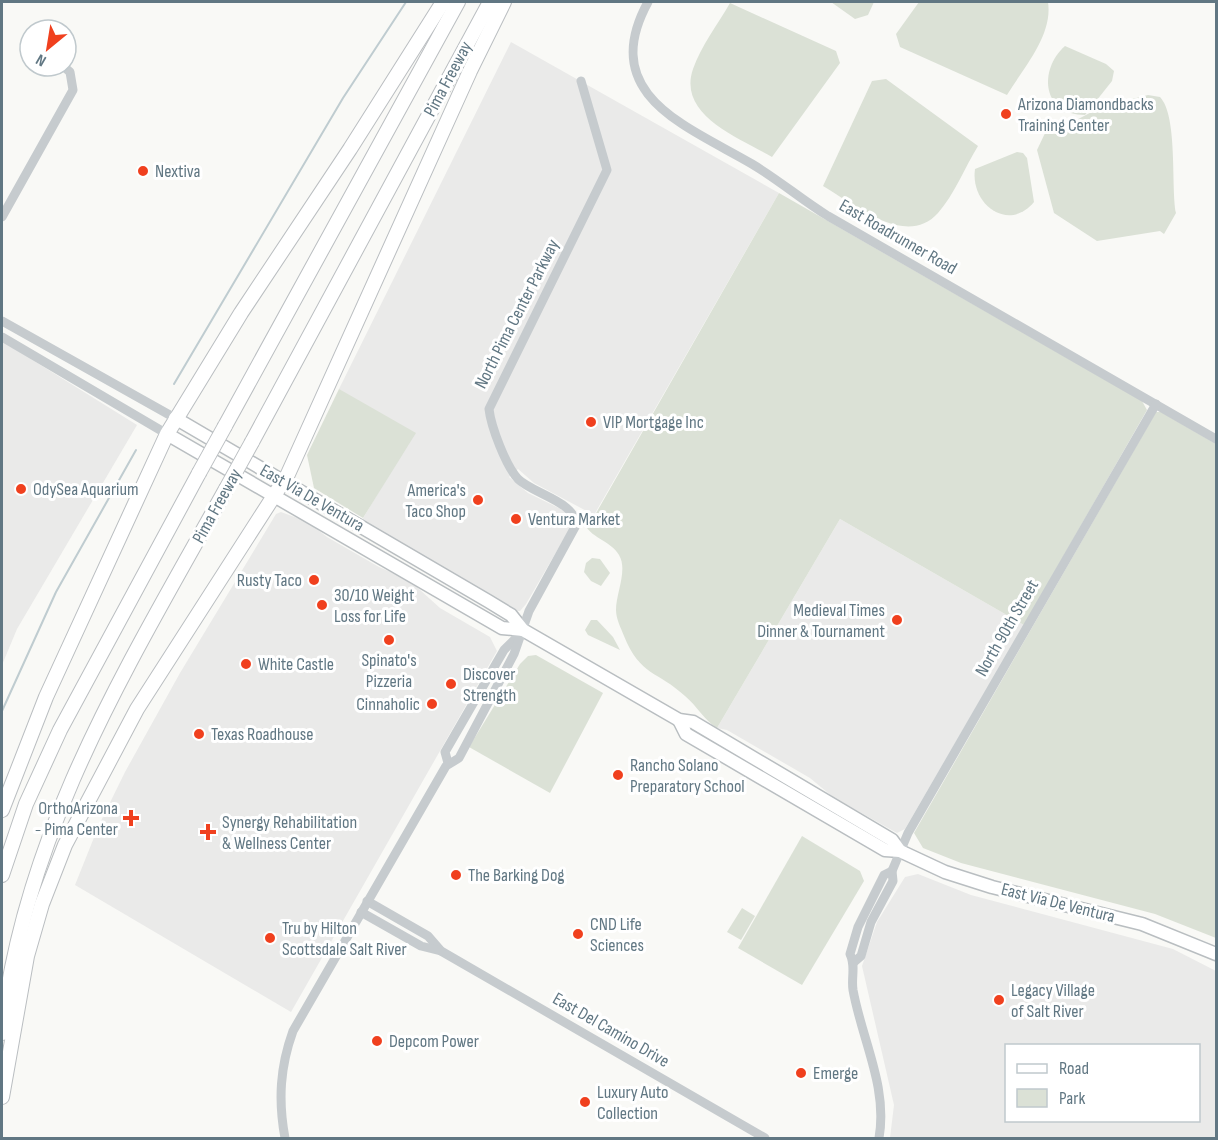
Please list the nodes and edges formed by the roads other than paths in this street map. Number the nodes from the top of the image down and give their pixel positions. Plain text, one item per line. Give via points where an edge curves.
1 (442, 2) edge
2 (458, 2) edge
3 (490, 2) edge
4 (504, 2) edge
5 (648, 2) edge
6 (71, 78) edge
7 (581, 81) dead end
8 (2, 217) edge
9 (2, 321) edge
10 (2, 337) edge
11 (1156, 404) junction
12 (175, 418) junction
13 (167, 434) junction
14 (1216, 439) edge
15 (283, 482) junction
16 (274, 496) junction
17 (524, 630) junction
18 (448, 763) junction
19 (2, 810) edge
20 (900, 851) junction
21 (2, 875) edge
22 (364, 906) junction
23 (1216, 954) edge
24 (2, 1033) edge
25 (2, 1097) edge
26 (285, 1138) edge
27 (765, 1138) edge
28 (879, 1138) edge

1 - 12 highway
2 - 21 highway, Pima Freeway, bridge via 60,730 26,804
3 - 24 highway, Pima Freeway, bridge via 92,736 58,810 23,917
4 - 15 highway
5 - 11 street, East Roadrunner Road via 634,39 634,64 646,93 665,112 773,177 828,216
6 - 8 street via 73,90
7 - 17 street, North Pima Center Parkway via 607,170 489,410 510,469 518,479 568,508 577,520
9 - 12 street, East Via De Ventura
10 - 13 street, East Via De Ventura
11 - 14 street, East Roadrunner Road
11 - 20 street, North 90th Street
12 - 13 highway
12 - 15 main road, East Via De Ventura
13 - 16 main road, East Via De Ventura
13 - 19 highway via 46,697
15 - 16 highway
15 - 17 main road, East Via De Ventura via 511,615
16 - 17 main road, East Via De Ventura via 502,628
16 - 25 highway via 137,709 65,845 27,956
17 - 18 street, North Pima Center Parkway via 459,758
17 - 18 street, North Pima Center Parkway via 504,650 446,752
17 - 20 main road, East Via De Ventura via 805,787 891,840
18 - 22 street, North Pima Center Parkway
20 - 23 main road, East Via De Ventura via 971,881 1142,924
20 - 28 street, North 90th Street via 891,871 894,880 871,922 861,956 854,962 853,990 880,1094
22 - 26 street, North Pima Center Parkway via 288,1044 281,1076
22 - 27 street, East Del Camino Drive via 428,936 441,951

